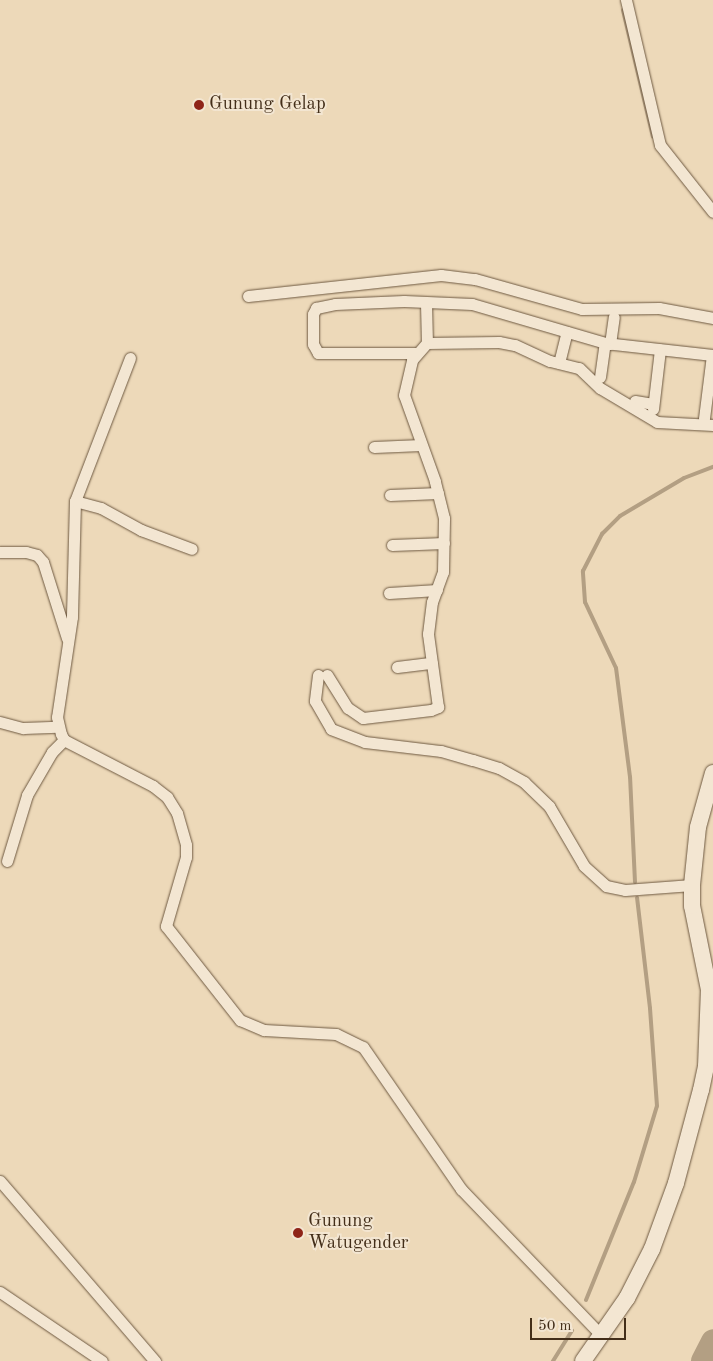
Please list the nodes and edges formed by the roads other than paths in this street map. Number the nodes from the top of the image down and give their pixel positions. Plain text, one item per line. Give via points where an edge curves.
1 (626, 0) edge
2 (713, 212) edge
3 (248, 296) dead end
4 (426, 303) junction
5 (614, 317) dead end
6 (713, 318) edge
7 (567, 332) junction
8 (426, 343) junction
9 (608, 343) junction
10 (660, 349) junction
11 (417, 353) junction
12 (130, 358) dead end
13 (559, 363) junction
14 (600, 377) dead end
15 (635, 401) dead end
16 (709, 415) edge
17 (421, 445) junction
18 (374, 447) dead end
19 (438, 494) junction
20 (390, 495) dead end
21 (75, 501) junction
22 (444, 543) junction
23 (392, 545) dead end
24 (192, 548) dead end
25 (0, 552) edge
26 (437, 590) junction
27 (389, 593) dead end
28 (68, 642) junction
29 (432, 663) junction
30 (397, 667) dead end
31 (0, 722) edge
32 (57, 727) junction
33 (64, 740) junction
34 (713, 773) edge
35 (8, 861) dead end
36 (692, 886) junction
37 (0, 1181) edge
38 (0, 1292) edge
39 (602, 1336) junction
40 (102, 1361) edge
41 (155, 1361) edge
42 (583, 1361) edge

1 - 2 street via 660,145
3 - 6 street via 441,275 474,279 582,309 659,308
4 - 7 street via 489,307
4 - 8 street
4 - 11 street via 335,304 316,308 313,314 313,344 318,352
5 - 9 street
7 - 9 street
7 - 13 street
8 - 11 street
8 - 13 street via 504,342
9 - 10 street
9 - 14 street
10 - 15 street via 653,407
10 - 16 street via 712,356
11 - 17 street via 406,375 404,395
12 - 21 street
13 - 16 street via 583,371 600,388 656,422
17 - 18 street
17 - 19 street
19 - 20 street
19 - 22 street
21 - 24 street via 101,508 141,530
21 - 28 street
22 - 23 street
22 - 26 street via 443,572
25 - 28 street via 26,552 43,562
26 - 27 street
26 - 29 street via 428,634
28 - 32 street
29 - 30 street
29 - 36 street via 438,704 435,709 363,718 348,708 322,675 315,701 331,729 365,742 422,748 472,760 499,768 524,782 549,806 584,866 606,886 625,890
31 - 32 street via 23,728
32 - 33 street
33 - 35 street via 52,752 26,795
33 - 39 street via 152,786 167,798 177,813 186,857 166,926 240,1020 264,1030 336,1034 364,1047 461,1189
34 - 36 main road via 698,826
36 - 39 main road via 692,906 709,990 701,1090 667,1213 627,1298
37 - 41 street
38 - 40 street
39 - 42 main road

